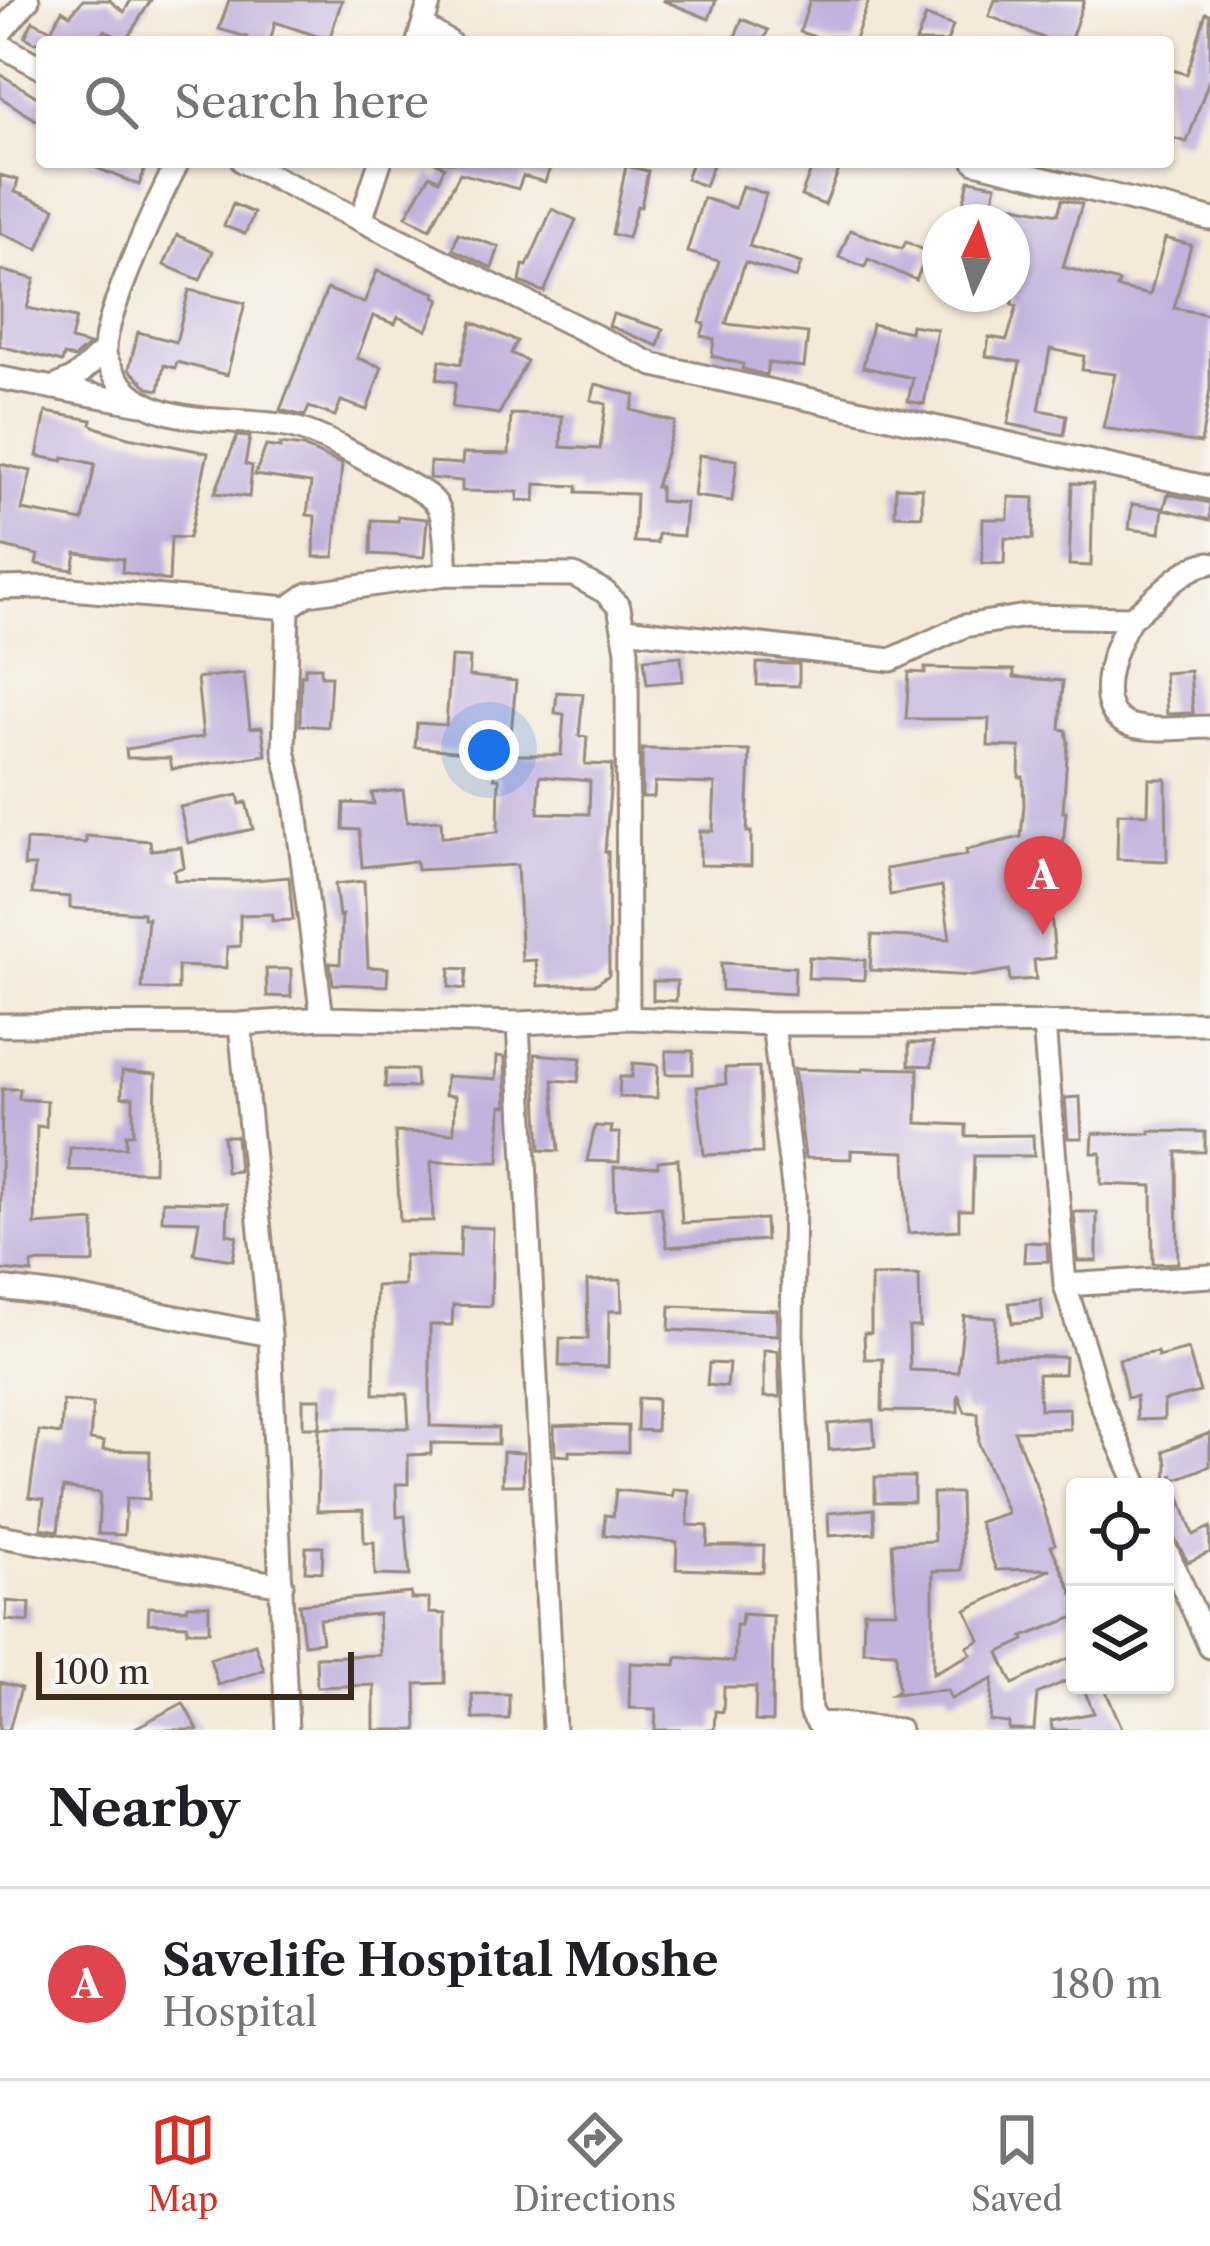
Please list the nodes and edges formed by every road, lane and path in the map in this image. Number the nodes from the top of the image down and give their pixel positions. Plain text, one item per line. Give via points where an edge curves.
1 (28, 0) edge
2 (430, 0) edge
3 (0, 33) edge
4 (421, 34) edge
5 (0, 45) edge
6 (36, 65) edge
7 (175, 168) edge
8 (254, 168) edge
9 (378, 168) edge
10 (1000, 168) edge
11 (1210, 219) edge
12 (361, 220) junction
13 (104, 351) junction
14 (0, 378) edge
15 (53, 388) junction
16 (154, 406) junction
17 (1210, 488) edge
18 (1210, 563) edge
19 (447, 574) junction
20 (0, 588) edge
21 (288, 608) junction
22 (1131, 618) junction
23 (625, 629) junction
24 (1210, 727) edge
25 (322, 1018) junction
26 (628, 1018) junction
27 (518, 1023) junction
28 (1044, 1023) junction
29 (1210, 1023) edge
30 (240, 1024) junction
31 (773, 1024) junction
32 (0, 1025) edge
33 (1210, 1276) edge
34 (1065, 1285) junction
35 (0, 1288) edge
36 (270, 1335) junction
37 (1134, 1478) edge
38 (0, 1536) edge
39 (1174, 1567) edge
40 (282, 1585) junction
41 (1210, 1647) edge
42 (287, 1730) edge
43 (554, 1730) edge
44 (899, 1730) edge

1 - 3 street
2 - 4 street
5 - 6 street
7 - 13 street
8 - 12 street
9 - 12 street
10 - 11 street
12 - 17 street via 654,365
13 - 15 street
13 - 16 street via 124,390
14 - 15 street
15 - 16 street
16 - 19 street via 220,423 292,427 371,462 434,500
18 - 22 street via 1196,565
19 - 21 street via 308,594
19 - 23 street via 574,575 614,600
20 - 21 street
21 - 25 street via 284,749
22 - 23 street via 1026,616 964,626 891,660
22 - 24 street via 1111,657 1114,712 1130,726
23 - 26 street
25 - 27 street
25 - 30 street
26 - 27 street
26 - 31 street
27 - 43 street
28 - 29 street
28 - 31 street
28 - 34 street
30 - 32 street
30 - 36 street
31 - 44 street via 794,1196 792,1333 810,1711 834,1726
33 - 34 street
34 - 37 street
35 - 36 street
36 - 40 street
38 - 40 street
39 - 41 street
40 - 42 street

